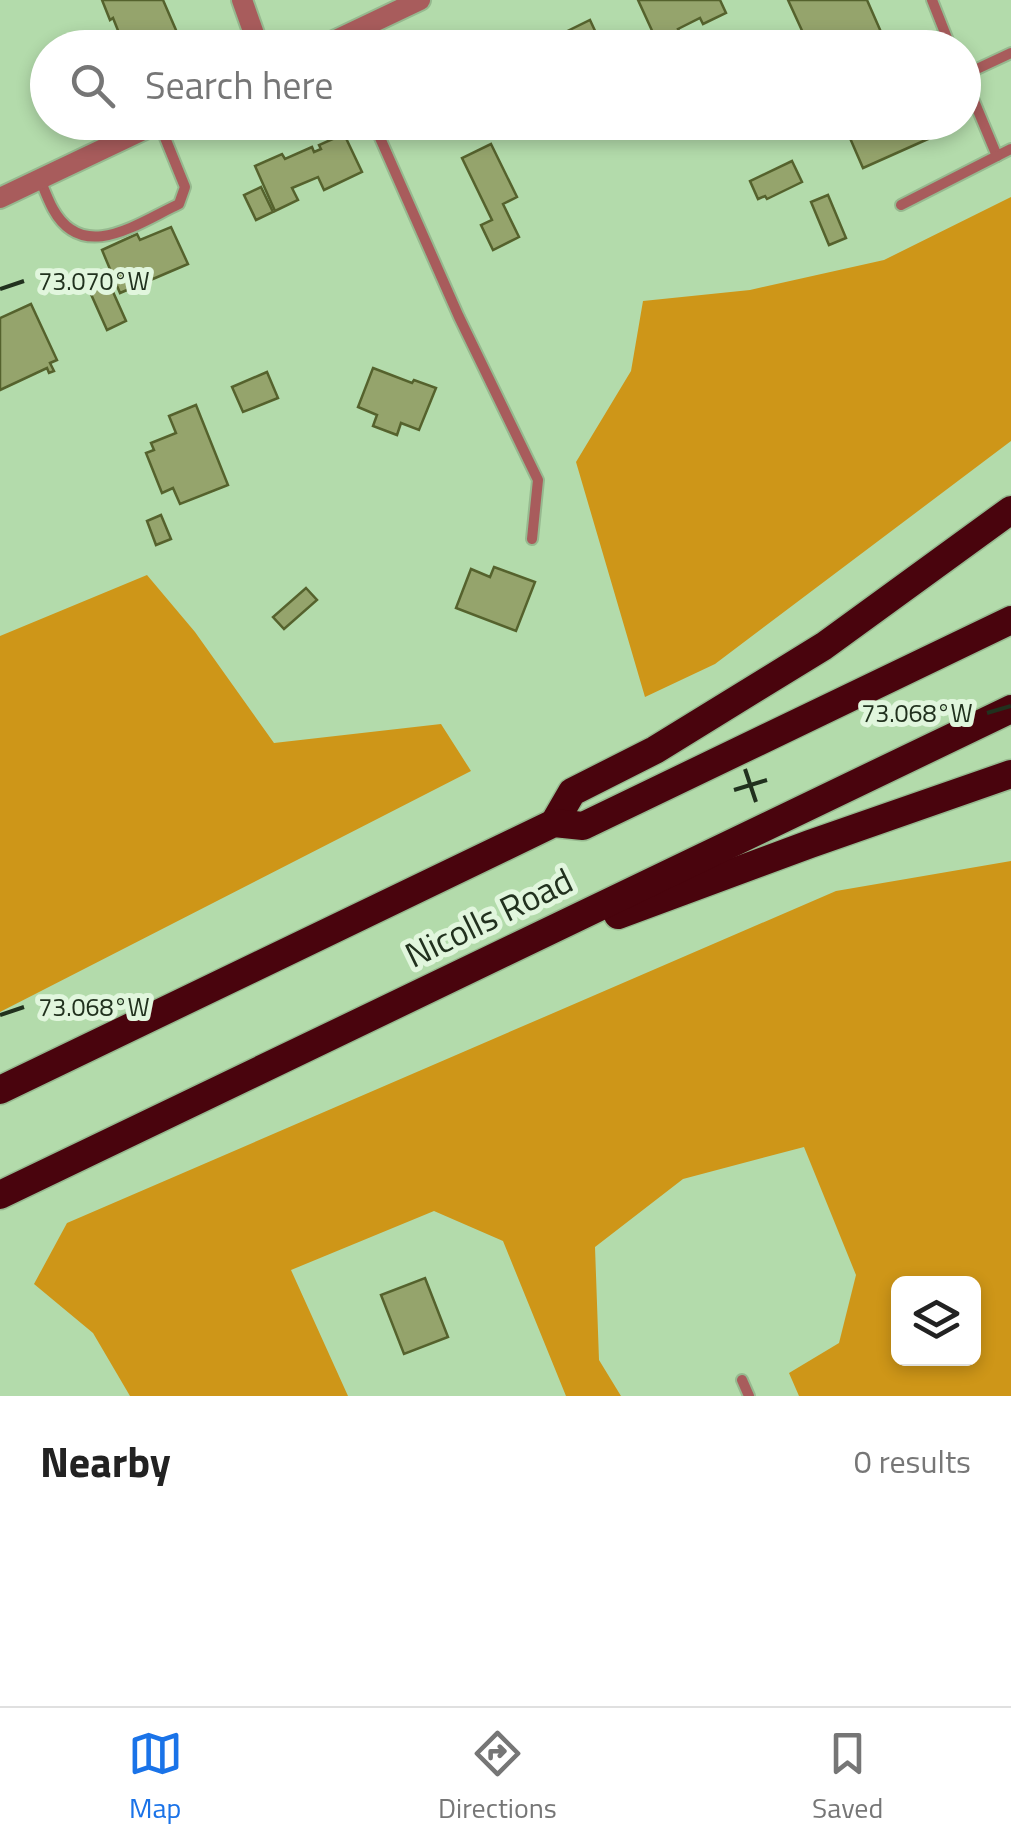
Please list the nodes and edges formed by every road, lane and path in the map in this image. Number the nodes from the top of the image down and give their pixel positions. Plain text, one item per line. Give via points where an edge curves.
1 (242, 0) edge
2 (420, 0) edge
3 (932, 0) edge
4 (253, 30) edge
5 (361, 30) edge
6 (944, 30) edge
7 (1011, 53) edge
8 (981, 68) edge
9 (981, 117) edge
10 (123, 140) edge
11 (166, 140) edge
12 (381, 140) edge
13 (1011, 149) edge
14 (997, 156) junction
15 (40, 179) junction
16 (0, 198) edge
17 (900, 206) dead end
18 (1011, 510) edge
19 (532, 539) dead end
20 (1011, 620) edge
21 (1011, 709) edge
22 (1011, 774) edge
23 (554, 824) junction
24 (485, 962) junction
25 (0, 1090) edge
26 (0, 1195) edge
27 (742, 1380) dead end
28 (749, 1396) edge

1 - 4 street
2 - 5 street
3 - 6 lane
7 - 8 lane
9 - 14 lane
10 - 15 street
11 - 15 lane via 185,186 179,204 104,238 84,237 68,226
12 - 19 lane via 538,480
13 - 14 lane
14 - 17 lane
15 - 16 street
18 - 23 highway via 808,656 655,750 572,792
20 - 23 highway, Nicolls Road via 583,826
21 - 24 highway, Nicolls Road
22 - 24 highway
23 - 25 highway, Nicolls Road
24 - 26 highway, Nicolls Road
27 - 28 lane

